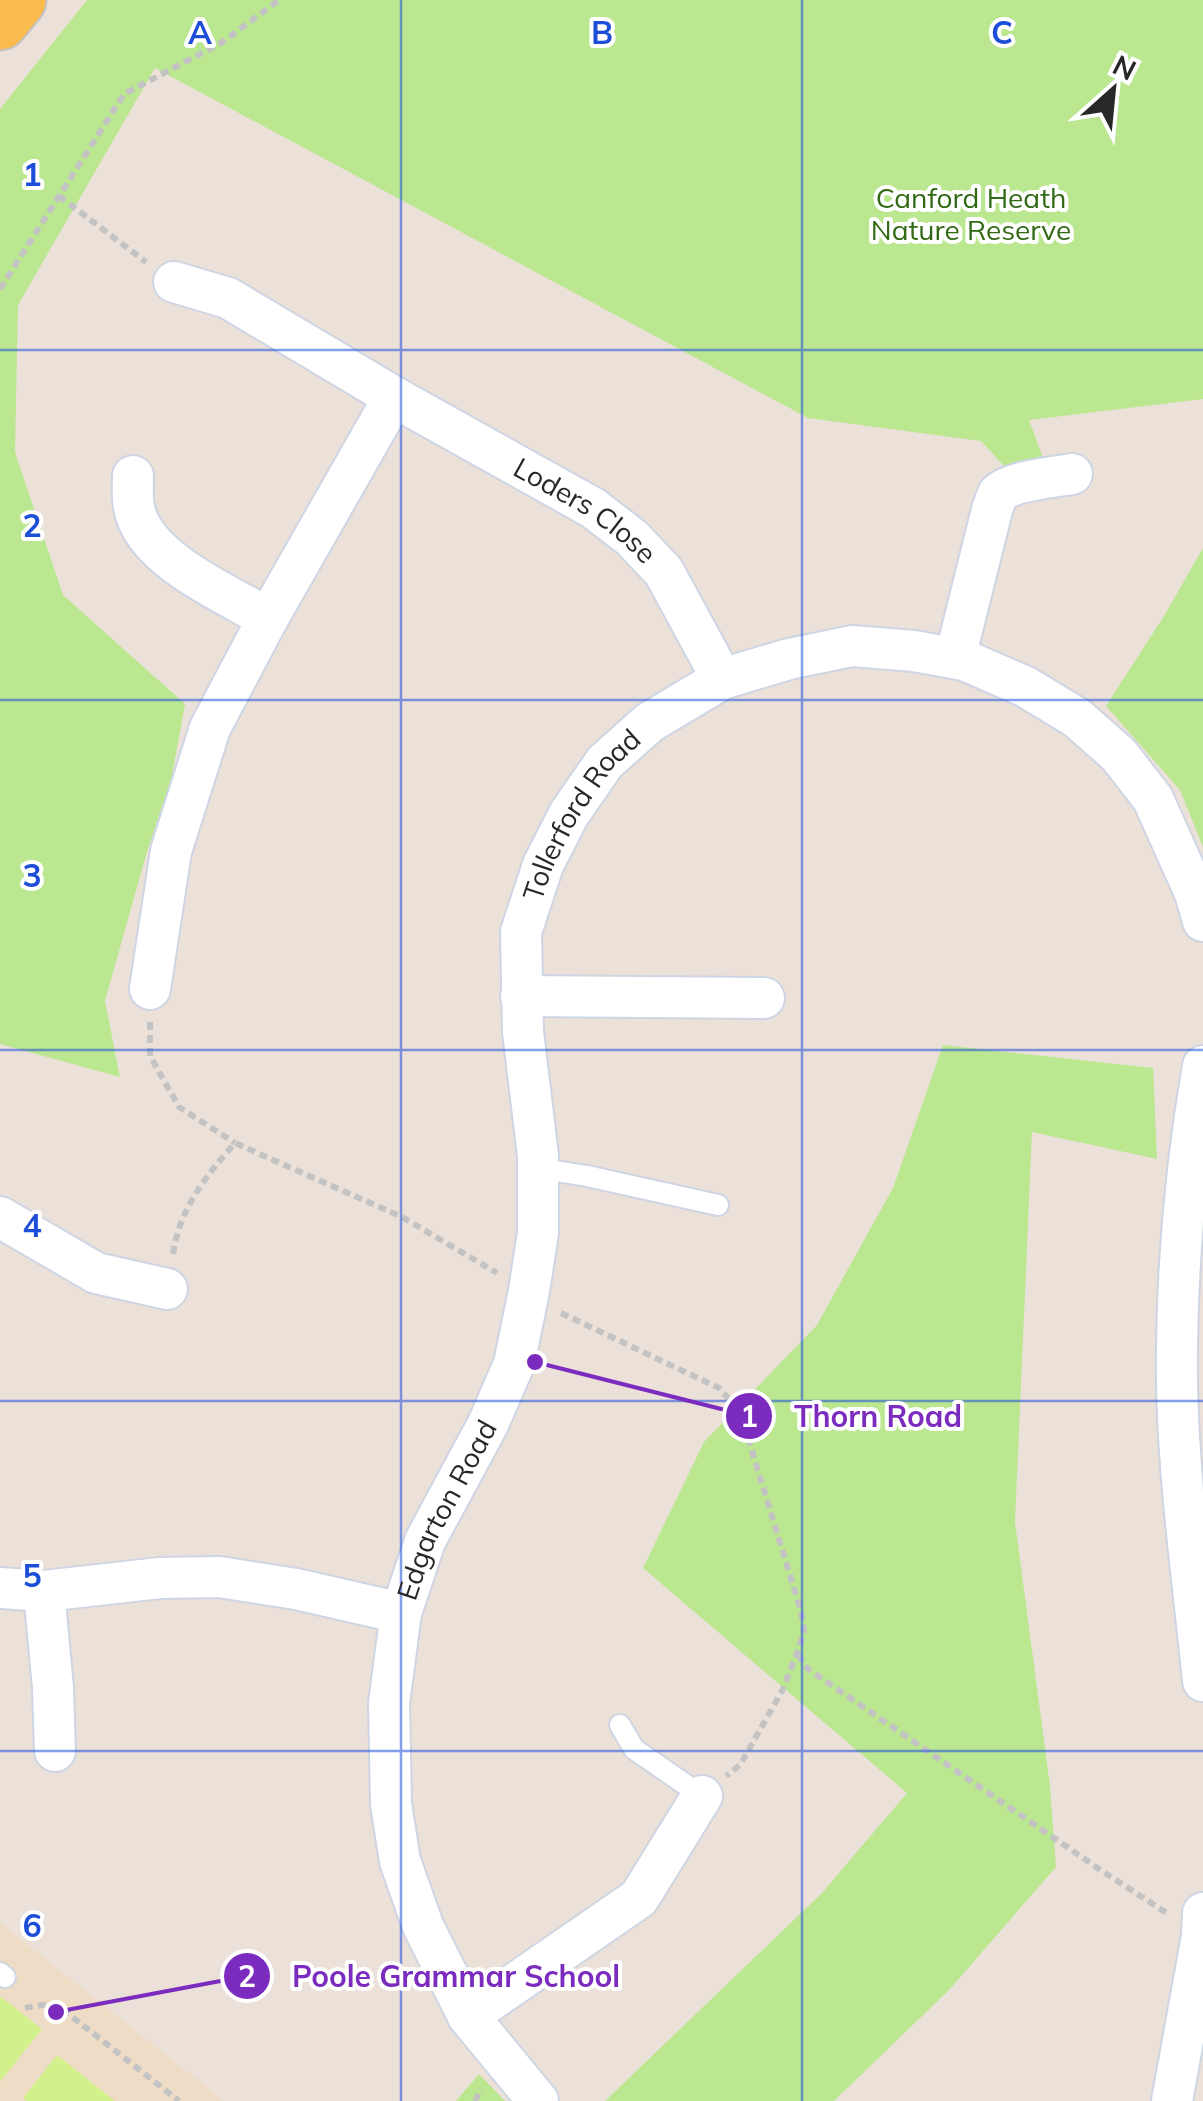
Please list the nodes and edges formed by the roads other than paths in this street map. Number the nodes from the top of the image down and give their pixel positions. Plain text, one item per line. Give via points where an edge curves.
1 (18, 0) edge
2 (0, 22) edge
3 (174, 282) road end
4 (394, 397) junction
5 (1072, 474) dead end
6 (133, 476) dead end
7 (268, 618) junction
8 (956, 658) junction
9 (722, 678) junction
10 (1203, 921) edge
11 (150, 990) road end
12 (522, 996) junction
13 (764, 998) dead end
14 (1203, 1066) edge
15 (538, 1168) junction
16 (718, 1206) dead end
17 (0, 1217) edge
18 (167, 1290) road end
19 (0, 1588) edge
20 (44, 1591) junction
21 (401, 1613) junction
22 (1203, 1682) edge
23 (620, 1724) dead end
24 (54, 1752) dead end
25 (702, 1796) joint
26 (1202, 1924) edge
27 (468, 2016) junction
28 (538, 2101) edge
29 (1172, 2101) edge

1 - 2 main road
3 - 4 street, Loders Close via 228,298
4 - 7 street
4 - 9 street, Loders Close via 593,508 632,538 664,572
5 - 8 street via 997,495
6 - 7 street via 141,528 175,566
7 - 11 street via 204,746 171,852
8 - 9 street, Tollerford Road via 852,646
8 - 10 street, Tollerford Road via 1026,686 1120,755 1153,799
9 - 12 street, Tollerford Road via 650,722 605,762 569,814 521,932
12 - 13 street
12 - 15 street, Edgarton Road
14 - 22 street via 1185,1198 1177,1348
15 - 16 lane
15 - 21 street, Edgarton Road via 538,1233 514,1364 425,1541
17 - 18 street via 96,1274
19 - 20 street
20 - 21 street via 219,1577
20 - 24 street
21 - 27 street, Edgarton Road via 389,1703 391,1804 400,1861 422,1926
23 - 25 lane via 634,1749
25 - 27 street via 639,1898
26 - 29 street
27 - 28 street, Edgarton Road

